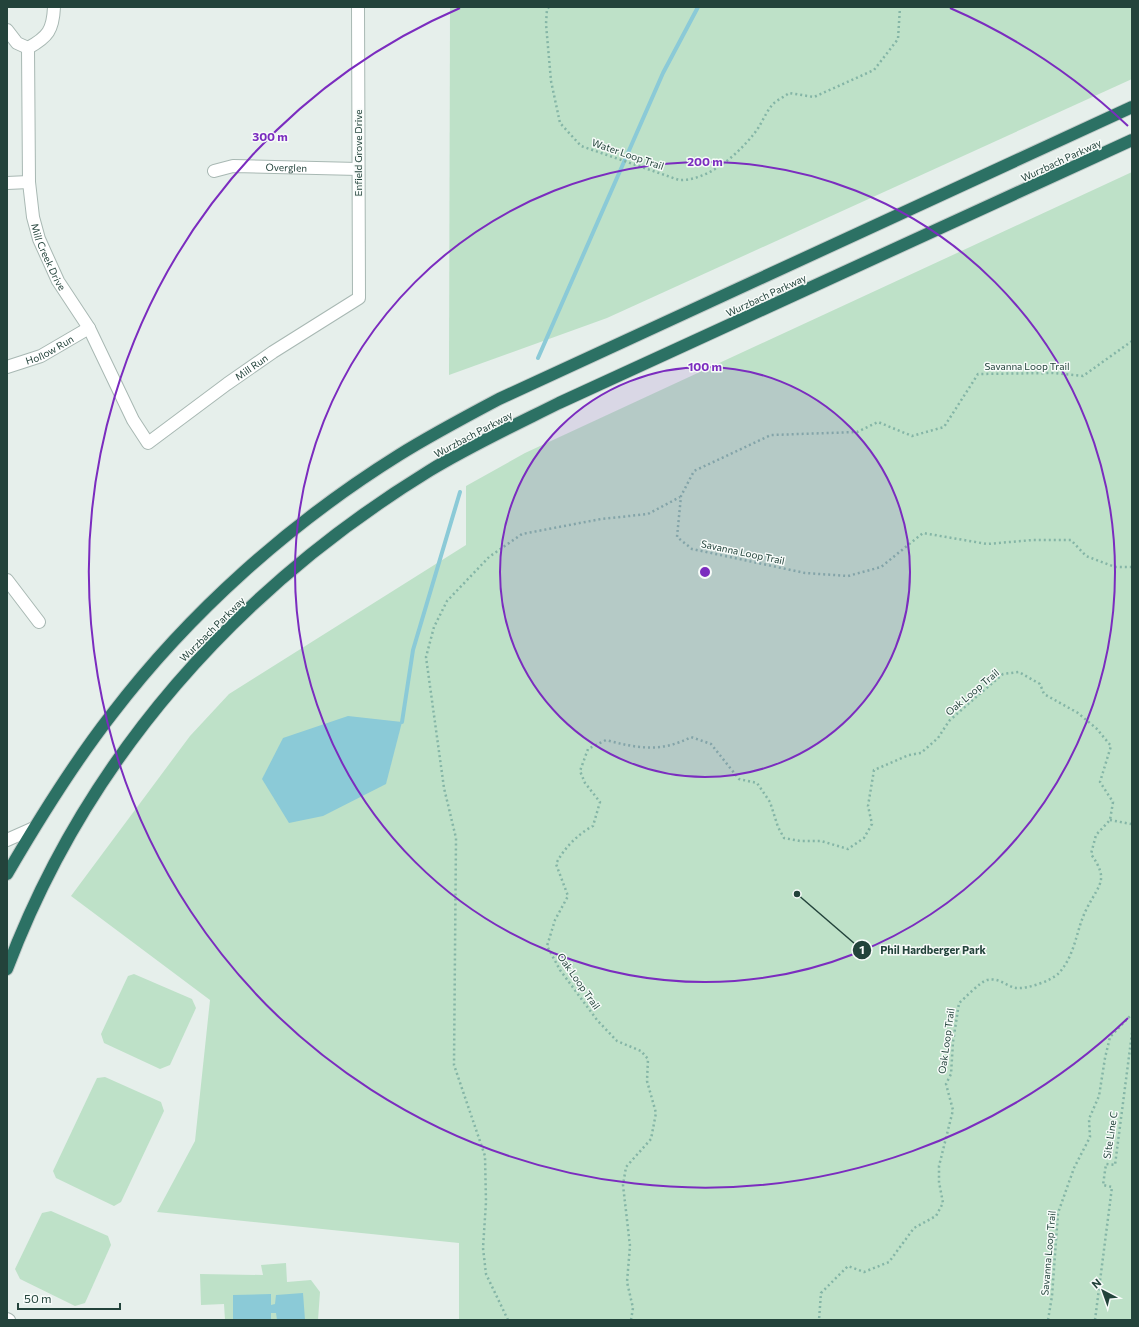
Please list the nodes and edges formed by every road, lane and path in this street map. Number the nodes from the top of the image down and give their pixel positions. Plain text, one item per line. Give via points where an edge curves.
1 (54, 7) edge
2 (358, 7) edge
3 (549, 7) edge
4 (900, 7) edge
5 (7, 30) edge
6 (28, 48) junction
7 (1132, 107) edge
8 (1132, 140) edge
9 (358, 169) junction
10 (214, 171) dead end
11 (29, 182) junction
12 (7, 183) edge
13 (359, 298) joint
14 (90, 328) junction
15 (1132, 341) edge
16 (7, 367) edge
17 (148, 443) joint
18 (681, 496) junction
19 (1132, 567) edge
20 (7, 580) edge
21 (39, 622) dead end
22 (1110, 820) junction
23 (1132, 824) edge
24 (34, 828) junction
25 (7, 840) edge
26 (7, 874) edge
27 (7, 969) edge
28 (1132, 1014) edge
29 (1132, 1033) edge
30 (508, 1320) edge
31 (631, 1320) edge
32 (819, 1320) edge
33 (1048, 1320) edge
34 (1095, 1320) edge

1 - 6 street via 54,20 50,31 43,40
2 - 9 street, Enfield Grove Drive
3 - 4 path, Water Loop Trail via 546,24 551,81 560,123 581,146 679,180 702,175 731,157 754,135 773,104 788,94 814,97 874,70 898,39
5 - 6 street via 17,43
6 - 11 street, Mill Creek Drive
7 - 24 highway, Wurzbach Parkway via 555,372 470,414 398,456 278,543 193,621 113,712
8 - 27 highway, Wurzbach Parkway via 559,404 436,467 357,519 284,576 239,618 183,674 148,718 95,793 66,842 37,896
9 - 10 street, Overglen via 233,166
9 - 13 street, Enfield Grove Drive
11 - 12 street
11 - 14 street, Mill Creek Drive via 33,218 47,261
13 - 17 street, Mill Run via 234,379
14 - 16 street, Hollow Run via 41,356
14 - 17 street, Mill Creek Drive via 133,420
15 - 18 path, Savanna Loop Trail via 1083,376 1053,373 978,374 944,427 912,436 878,422 857,432 771,435 694,471
18 - 19 path, Savanna Loop Trail via 677,537 692,549 805,573 848,576 881,567 923,533 988,544 1071,540 1086,556 1115,567
18 - 30 path via 648,514 600,518 522,534 489,557 447,601 434,626 426,657 444,788 456,838 454,1065 485,1156 483,1248 486,1274
20 - 21 street
22 - 23 path
22 - 31 path, Oak Loop Trail via 1112,802 1100,782 1111,746 1097,729 1078,713 1044,694 1040,684 1019,672 1003,674 950,721 938,738 921,753 908,755 874,770 868,806 872,824 864,838 848,848 821,841 784,838 770,802 757,784 740,779 711,744 690,737 677,744 657,748 634,747 606,740 588,749 580,772 600,802 593,826 582,831 561,853 556,864 568,896 554,920 547,946 560,970 597,1020 617,1041 641,1051 648,1059 647,1081 656,1113 650,1139 626,1167 623,1185 630,1246 627,1282 632,1308
22 - 32 path, Oak Loop Trail via 1096,835 1091,854 1101,868 1101,884 1086,910 1074,949 1058,973 1034,986 1016,988 995,979 986,980 959,1003 951,1074 946,1084 953,1110 939,1166 943,1203 936,1216 914,1228 889,1262 864,1272 848,1266 836,1276 821,1293
24 - 25 street
24 - 26 highway, Wurzbach Parkway
28 - 33 path, Savanna Loop Trail via 1110,1037 1099,1096 1089,1119 1090,1137 1074,1168 1058,1213
29 - 34 path, Site Line C via 1115,1165 1106,1164 1103,1185 1112,1186

